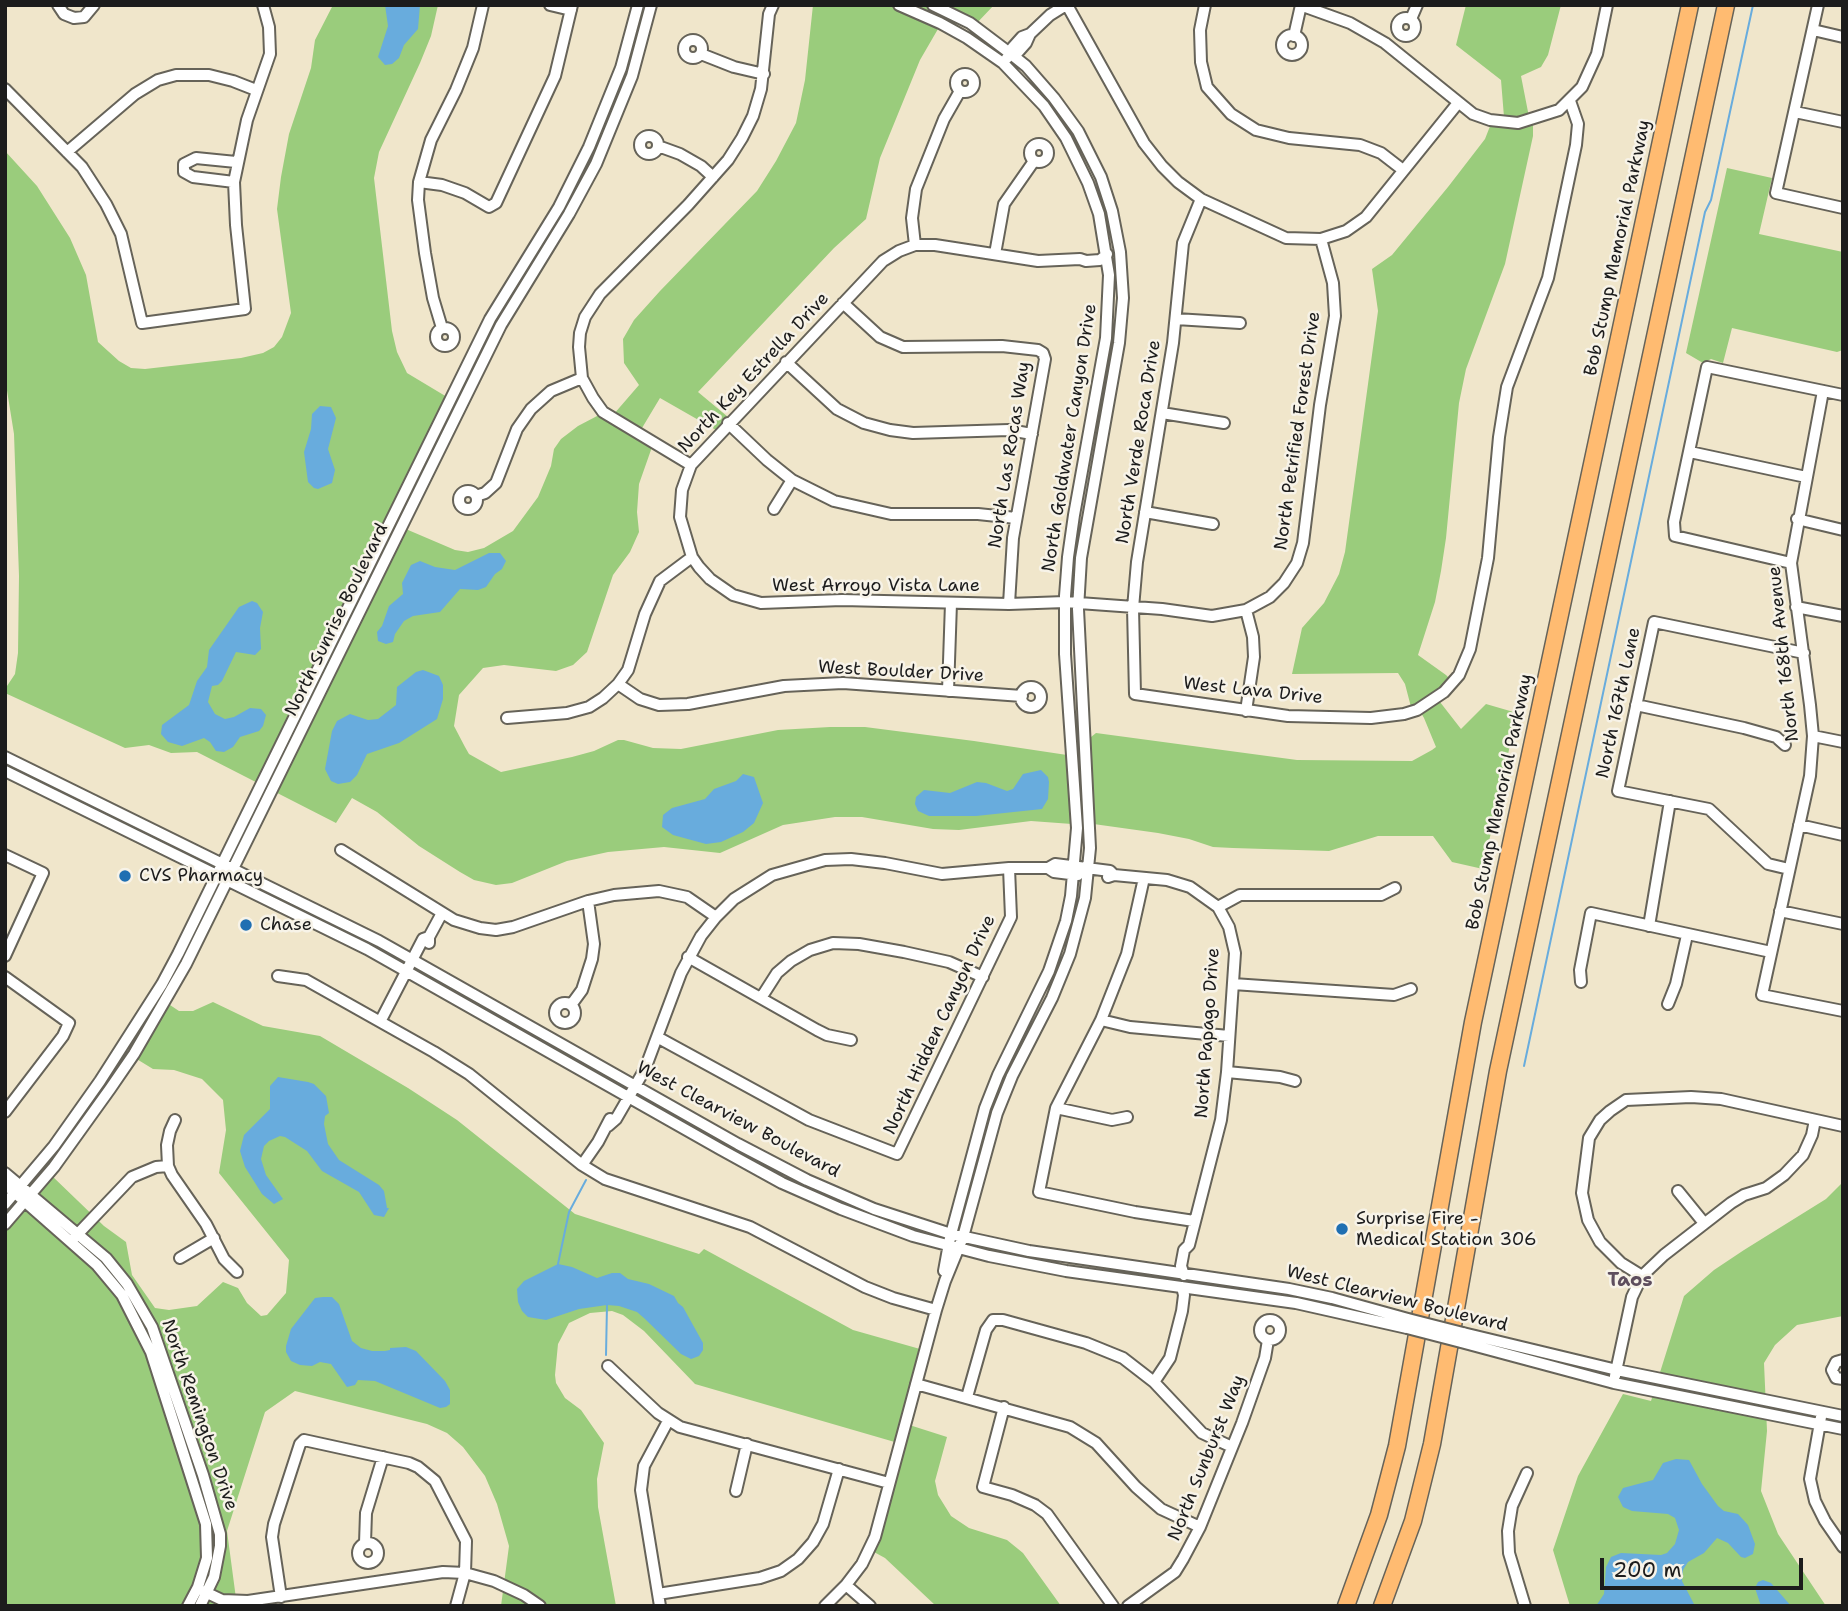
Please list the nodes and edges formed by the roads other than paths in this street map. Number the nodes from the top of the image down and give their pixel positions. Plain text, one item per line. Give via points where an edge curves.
1 (58, 5) edge
2 (94, 5) edge
3 (263, 5) edge
4 (483, 5) edge
5 (551, 5) edge
6 (638, 5) edge
7 (650, 5) edge
8 (899, 5) edge
9 (933, 5) edge
10 (1067, 5) edge
11 (1205, 5) edge
12 (1301, 5) edge
13 (1417, 5) edge
14 (1606, 5) edge
15 (1690, 5) edge
16 (1726, 5) edge
17 (1734, 5) edge
18 (1818, 5) edge
19 (571, 7) edge
20 (770, 8) edge
21 (1411, 19) dead end
22 (1813, 30) junction
23 (1294, 36) dead end
24 (1843, 37) edge
25 (701, 54) dead end
26 (1011, 54) junction
27 (1003, 64) junction
28 (764, 74) junction
29 (5, 89) edge
30 (256, 90) junction
31 (960, 91) dead end
32 (1570, 101) junction
33 (1458, 103) junction
34 (1703, 112) junction
35 (1795, 112) junction
36 (1843, 122) edge
37 (658, 146) dead end
38 (68, 152) junction
39 (1034, 161) dead end
40 (236, 162) junction
41 (1403, 170) junction
42 (713, 177) junction
43 (234, 182) junction
44 (419, 182) junction
45 (1201, 199) junction
46 (1843, 208) edge
47 (1321, 239) junction
48 (915, 245) junction
49 (1120, 252) junction
50 (995, 254) junction
51 (1107, 254) junction
52 (843, 303) junction
53 (1176, 319) junction
54 (1240, 323) dead end
55 (442, 328) dead end
56 (786, 362) junction
57 (582, 378) junction
58 (1823, 391) junction
59 (1843, 395) edge
60 (1162, 413) junction
61 (728, 423) junction
62 (1224, 423) dead end
63 (1032, 434) junction
64 (1690, 453) junction
65 (691, 465) junction
66 (1806, 477) junction
67 (792, 480) junction
68 (476, 496) dead end
69 (774, 509) dead end
70 (1145, 512) junction
71 (1016, 517) junction
72 (1797, 519) junction
73 (1213, 524) dead end
74 (1843, 530) edge
75 (692, 557) junction
76 (1791, 563) junction
77 (1284, 583) joint
78 (951, 604) junction
79 (1009, 604) junction
80 (1065, 605) junction
81 (1078, 606) junction
82 (1796, 607) junction
83 (1133, 608) junction
84 (1246, 610) junction
85 (1843, 616) edge
86 (1804, 653) junction
87 (618, 684) junction
88 (948, 691) junction
89 (1135, 694) joint
90 (1021, 696) dead end
91 (1636, 705) junction
92 (1246, 711) junction
93 (507, 718) dead end
94 (1813, 736) junction
95 (1843, 742) edge
96 (1786, 745) dead end
97 (5, 757) edge
98 (278, 761) junction
99 (5, 771) edge
100 (268, 787) junction
101 (1670, 801) junction
102 (1799, 825) junction
103 (1843, 835) edge
104 (341, 850) dead end
105 (5, 855) edge
106 (224, 863) junction
107 (1009, 868) junction
108 (235, 869) junction
109 (1789, 869) junction
110 (1081, 871) junction
111 (218, 875) junction
112 (1144, 878) junction
113 (229, 880) junction
114 (1395, 888) dead end
115 (588, 901) junction
116 (1217, 907) junction
117 (1780, 911) junction
118 (442, 913) junction
119 (716, 917) junction
120 (1843, 924) edge
121 (1649, 926) junction
122 (1686, 936) junction
123 (1771, 952) junction
124 (5, 956) edge
125 (688, 957) junction
126 (415, 961) junction
127 (409, 972) junction
128 (5, 976) edge
129 (278, 976) dead end
130 (983, 977) junction
131 (1581, 982) dead end
132 (1233, 984) junction
133 (166, 988) junction
134 (1411, 989) dead end
135 (761, 998) junction
136 (1668, 1004) dead end
137 (571, 1005) dead end
138 (1843, 1011) edge
139 (381, 1020) junction
140 (1101, 1020) junction
141 (1229, 1036) junction
142 (657, 1037) junction
143 (851, 1040) dead end
144 (1227, 1072) junction
145 (1295, 1082) dead end
146 (633, 1084) junction
147 (626, 1095) junction
148 (1056, 1108) junction
149 (5, 1112) edge
150 (1127, 1117) dead end
151 (175, 1120) dead end
152 (1815, 1120) junction
153 (1843, 1126) edge
154 (582, 1165) junction
155 (168, 1167) junction
156 (5, 1173) edge
157 (5, 1184) edge
158 (1678, 1191) dead end
159 (23, 1194) junction
160 (5, 1204) edge
161 (1194, 1221) junction
162 (1704, 1223) junction
163 (5, 1224) edge
164 (957, 1235) junction
165 (75, 1238) junction
166 (214, 1238) junction
167 (953, 1247) junction
168 (180, 1258) dead end
169 (237, 1272) dead end
170 (1642, 1276) junction
171 (1183, 1281) junction
172 (936, 1310) junction
173 (1462, 1338) junction
174 (1268, 1340) dead end
175 (1843, 1360) edge
176 (608, 1366) dead end
177 (1617, 1370) junction
178 (1843, 1380) edge
179 (1154, 1382) junction
180 (1614, 1383) junction
181 (916, 1384) junction
182 (967, 1397) junction
183 (1004, 1407) junction
184 (1843, 1416) edge
185 (1821, 1417) junction
186 (668, 1421) junction
187 (1843, 1429) edge
188 (747, 1444) junction
189 (1232, 1447) junction
190 (383, 1457) junction
191 (839, 1469) junction
192 (1528, 1473) dead end
193 (889, 1483) junction
194 (736, 1491) dead end
195 (1200, 1527) junction
196 (365, 1543) dead end
197 (1843, 1547) edge
198 (465, 1573) junction
199 (846, 1585) junction
200 (202, 1590) junction
201 (281, 1597) junction
202 (659, 1600) edge
203 (248, 1604) edge
204 (188, 1606) edge
205 (200, 1606) edge
206 (456, 1606) edge
207 (540, 1606) edge
208 (825, 1606) edge
209 (870, 1606) edge
210 (1113, 1606) edge
211 (1128, 1606) edge
212 (1346, 1606) edge
213 (1382, 1606) edge
214 (1525, 1606) edge

1 - 2 street via 74,18 83,17
3 - 30 street via 270,54
4 - 44 street via 473,48 431,140
5 - 19 street
6 - 98 street, North Sunrise Boulevard via 621,68 589,147 559,207 490,319
7 - 98 street, North Sunrise Boulevard via 632,76 596,164 501,325
8 - 27 street, North Goldwater Canyon Drive via 956,32
9 - 26 street, North Goldwater Canyon Drive via 970,23
10 - 26 street via 1021,37
10 - 45 street via 1144,143 1178,182
11 - 41 street via 1201,62 1207,87 1231,114 1256,130 1360,145 1381,153
12 - 23 street
12 - 33 street via 1350,23 1385,43
13 - 21 street
14 - 32 street via 1597,54 1589,75
15 - 212 highway, Bob Stump Memorial Parkway via 1473,1022 1397,1446 1379,1515
16 - 34 highway
17 - 34 highway via 1720,67
18 - 22 street
19 - 44 street via 555,76 496,203 489,207 465,193
20 - 28 street
22 - 24 street
22 - 35 street
25 - 28 street
26 - 27 street
26 - 49 street, North Goldwater Canyon Drive via 1054,98 1092,156 1107,193
27 - 51 street, North Goldwater Canyon Drive via 1044,106 1079,162 1094,197
28 - 42 street via 742,138
29 - 38 street
30 - 38 street via 209,75 158,80
30 - 40 street
31 - 48 street via 916,189
32 - 33 street via 1546,116 1518,123 1490,120
32 - 92 street, West Lava Drive via 1578,124 1576,145 1548,278 1507,387 1488,558 1473,635 1459,675 1417,710 1386,717
33 - 41 street
34 - 213 highway via 1498,1070 1432,1444 1413,1521
35 - 36 street
35 - 46 street via 1776,193
37 - 42 street via 680,154
38 - 43 street via 121,234 142,323 245,309
39 - 50 street via 1004,204
40 - 43 street
40 - 43 street via 196,158 184,164 184,173 193,177
41 - 47 street via 1366,216 1346,231
42 - 57 street via 600,294 585,317 579,347
44 - 55 street via 425,253
45 - 47 street via 1286,238
45 - 53 street, North Verde Roca Drive via 1183,243
47 - 77 street, North Petrified Forest Drive via 1333,283 1335,316 1303,543
48 - 50 street
48 - 52 street, North Key Estrella Drive via 883,261
49 - 51 street
49 - 81 street, North Goldwater Canyon Drive via 1123,299 1119,343 1081,558
50 - 51 street via 1038,261 1100,260
51 - 80 street, North Goldwater Canyon Drive via 1106,338 1074,515
52 - 56 street, North Key Estrella Drive
52 - 63 street, North Las Rocas Way via 880,337 903,347 1038,349 1045,359
53 - 54 street
53 - 60 street, North Verde Roca Drive
56 - 61 street, North Key Estrella Drive
56 - 63 street via 837,409 864,423 913,433 1009,430
57 - 65 street via 603,412
57 - 68 street via 551,391 531,409 517,429 496,483
58 - 59 street
58 - 64 street via 1707,367
58 - 66 street, North 168th Avenue
60 - 62 street
60 - 70 street, North Verde Roca Drive
61 - 65 street, North Key Estrella Drive
61 - 67 street
63 - 71 street, North Las Rocas Way
64 - 66 street
64 - 76 street via 1675,536
65 - 75 street, North Key Estrella Drive via 682,490 680,517
66 - 72 street, North 168th Avenue
67 - 69 street
67 - 71 street via 834,501 891,514
70 - 73 street
70 - 83 street, North Verde Roca Drive
71 - 79 street, North Las Rocas Way
72 - 74 street
72 - 76 street, North 168th Avenue
75 - 78 street, West Arroyo Vista Lane via 733,595 761,603
75 - 87 street via 654,590 633,657
76 - 82 street, North 168th Avenue
77 - 84 street, West Arroyo Vista Lane
78 - 79 street, West Arroyo Vista Lane
78 - 88 street
79 - 80 street, West Arroyo Vista Lane
80 - 81 street, West Arroyo Vista Lane
80 - 110 street, North Goldwater Canyon Drive
81 - 83 street, West Arroyo Vista Lane
81 - 110 street, North Goldwater Canyon Drive via 1090,830
82 - 85 street
82 - 86 street, North 168th Avenue
83 - 84 street, West Arroyo Vista Lane via 1212,616
83 - 89 street, North Verde Roca Drive
84 - 92 street via 1254,657
86 - 91 street, North 167th Lane via 1654,622
86 - 94 street, North 168th Avenue
87 - 88 street, West Boulder Drive via 659,705 817,683
87 - 93 street via 589,707
88 - 90 street, West Boulder Drive
89 - 92 street, West Lava Drive
91 - 96 street via 1744,728 1776,737
91 - 101 street, North 167th Lane via 1618,791
94 - 95 street
94 - 102 street, North 168th Avenue
97 - 106 street, West Clearview Boulevard
98 - 100 street, North Sunrise Boulevard
99 - 111 street, West Clearview Boulevard
100 - 106 street, North Sunrise Boulevard
100 - 108 street, North Sunrise Boulevard via 268,803
101 - 109 street via 1709,809 1768,864
101 - 121 street
102 - 103 street
102 - 109 street, North 168th Avenue
104 - 118 street
105 - 124 street via 43,873
106 - 108 street, West Clearview Boulevard
106 - 111 street, North Sunrise Boulevard
107 - 110 street via 1055,864
107 - 119 street via 942,874 851,859 825,860 772,875 751,886
107 - 130 street, North Hidden Canyon Drive via 1011,917
108 - 113 street, North Sunrise Boulevard
108 - 126 street, West Clearview Boulevard
109 - 117 street, North 168th Avenue
110 - 112 street
110 - 164 street, North Goldwater Canyon Drive via 1081,918 1070,954 1012,1076
111 - 113 street, West Clearview Boulevard
111 - 133 street, North Sunrise Boulevard
112 - 116 street via 1190,887
112 - 140 street via 1127,954
113 - 127 street, West Clearview Boulevard
113 - 133 street, North Sunrise Boulevard
114 - 116 street via 1381,895 1240,895
115 - 118 street via 496,930 467,925
115 - 119 street via 659,891 687,897
115 - 137 street via 592,959 582,990
116 - 132 street, North Papago Drive via 1229,927 1235,953
117 - 120 street
117 - 123 street, North 168th Avenue
118 - 126 street via 429,937 423,939
119 - 125 street
121 - 122 street
121 - 131 street via 1591,914
122 - 123 street
122 - 136 street
123 - 138 street, North 168th Avenue via 1762,995
125 - 135 street
125 - 142 street
126 - 127 street
126 - 146 street, West Clearview Boulevard
127 - 139 street
127 - 147 street, West Clearview Boulevard
128 - 149 street via 69,1023
129 - 139 street via 306,980
130 - 135 street via 957,965 904,952 833,943 791,961
130 - 142 street, North Hidden Canyon Drive via 897,1154 809,1120
132 - 134 street via 1394,995
132 - 141 street, North Papago Drive
133 - 159 street, North Sunrise Boulevard
135 - 143 street via 827,1035
139 - 154 street via 469,1074
140 - 141 street
140 - 148 street
141 - 144 street, North Papago Drive
142 - 146 street
144 - 145 street
144 - 161 street, North Papago Drive via 1219,1130
146 - 147 street
146 - 164 street, West Clearview Boulevard via 815,1183 874,1209
147 - 154 street
147 - 167 street, West Clearview Boulevard via 803,1193 878,1224
148 - 150 street via 1112,1120
148 - 161 street via 1039,1192
151 - 155 street via 167,1145
152 - 153 street
152 - 162 street via 1803,1154 1784,1175
152 - 170 street via 1746,1103 1691,1097 1626,1100 1605,1116 1589,1138 1582,1194 1588,1220 1600,1242
154 - 172 street via 605,1179 750,1227 877,1293
155 - 165 street via 132,1177
155 - 166 street
156 - 159 street
157 - 159 street
158 - 162 street
159 - 160 street, North Sunrise Boulevard
159 - 163 street, North Sunrise Boulevard
159 - 165 street, North Remington Drive
161 - 171 street, North Papago Drive via 1184,1250
162 - 170 street
164 - 167 street, North Goldwater Canyon Drive
164 - 171 street, West Clearview Boulevard
165 - 200 street, North Remington Drive via 122,1295 155,1350 196,1474 206,1524 209,1546
166 - 168 street
166 - 169 street
167 - 171 street, West Clearview Boulevard via 1052,1268
167 - 172 street, North Goldwater Canyon Drive
170 - 177 street via 1632,1297
171 - 173 street, West Clearview Boulevard, bridge via 1408,1323
171 - 179 street, North Papago Drive via 1170,1358
172 - 181 street, North Goldwater Canyon Drive
173 - 177 street, West Clearview Boulevard
173 - 180 street, West Clearview Boulevard
174 - 189 street, North Sunburst Way via 1260,1375
175 - 178 street via 1832,1370
176 - 186 street
177 - 180 street
177 - 185 street, West Clearview Boulevard
179 - 182 street via 1105,1350 993,1320
179 - 189 street via 1202,1433
180 - 185 street, West Clearview Boulevard
181 - 182 street
181 - 193 street, North Goldwater Canyon Drive
182 - 183 street
183 - 195 street via 1053,1420 1085,1435 1148,1499
183 - 210 street via 983,1488 1012,1495 1047,1514
184 - 185 street, West Clearview Boulevard
185 - 187 street, West Clearview Boulevard
185 - 197 street via 1811,1466 1812,1492
186 - 188 street
186 - 202 street via 644,1466 641,1490
188 - 191 street
188 - 194 street
189 - 195 street, North Sunburst Way
190 - 196 street via 366,1513
190 - 198 street via 418,1467 435,1481 466,1541
190 - 201 street via 304,1440 300,1444 272,1537
191 - 193 street
191 - 202 street via 823,1524 798,1559 760,1578
192 - 214 street via 1512,1506 1508,1531 1509,1553
193 - 199 street, North Goldwater Canyon Drive via 874,1537
195 - 211 street, North Sunburst Way via 1175,1572
198 - 201 street via 423,1574
198 - 206 street
198 - 207 street via 509,1587
199 - 208 street, North Goldwater Canyon Drive
199 - 209 street
200 - 203 street via 222,1600
200 - 204 street, North Remington Drive
200 - 205 street, North Remington Drive
201 - 203 street

